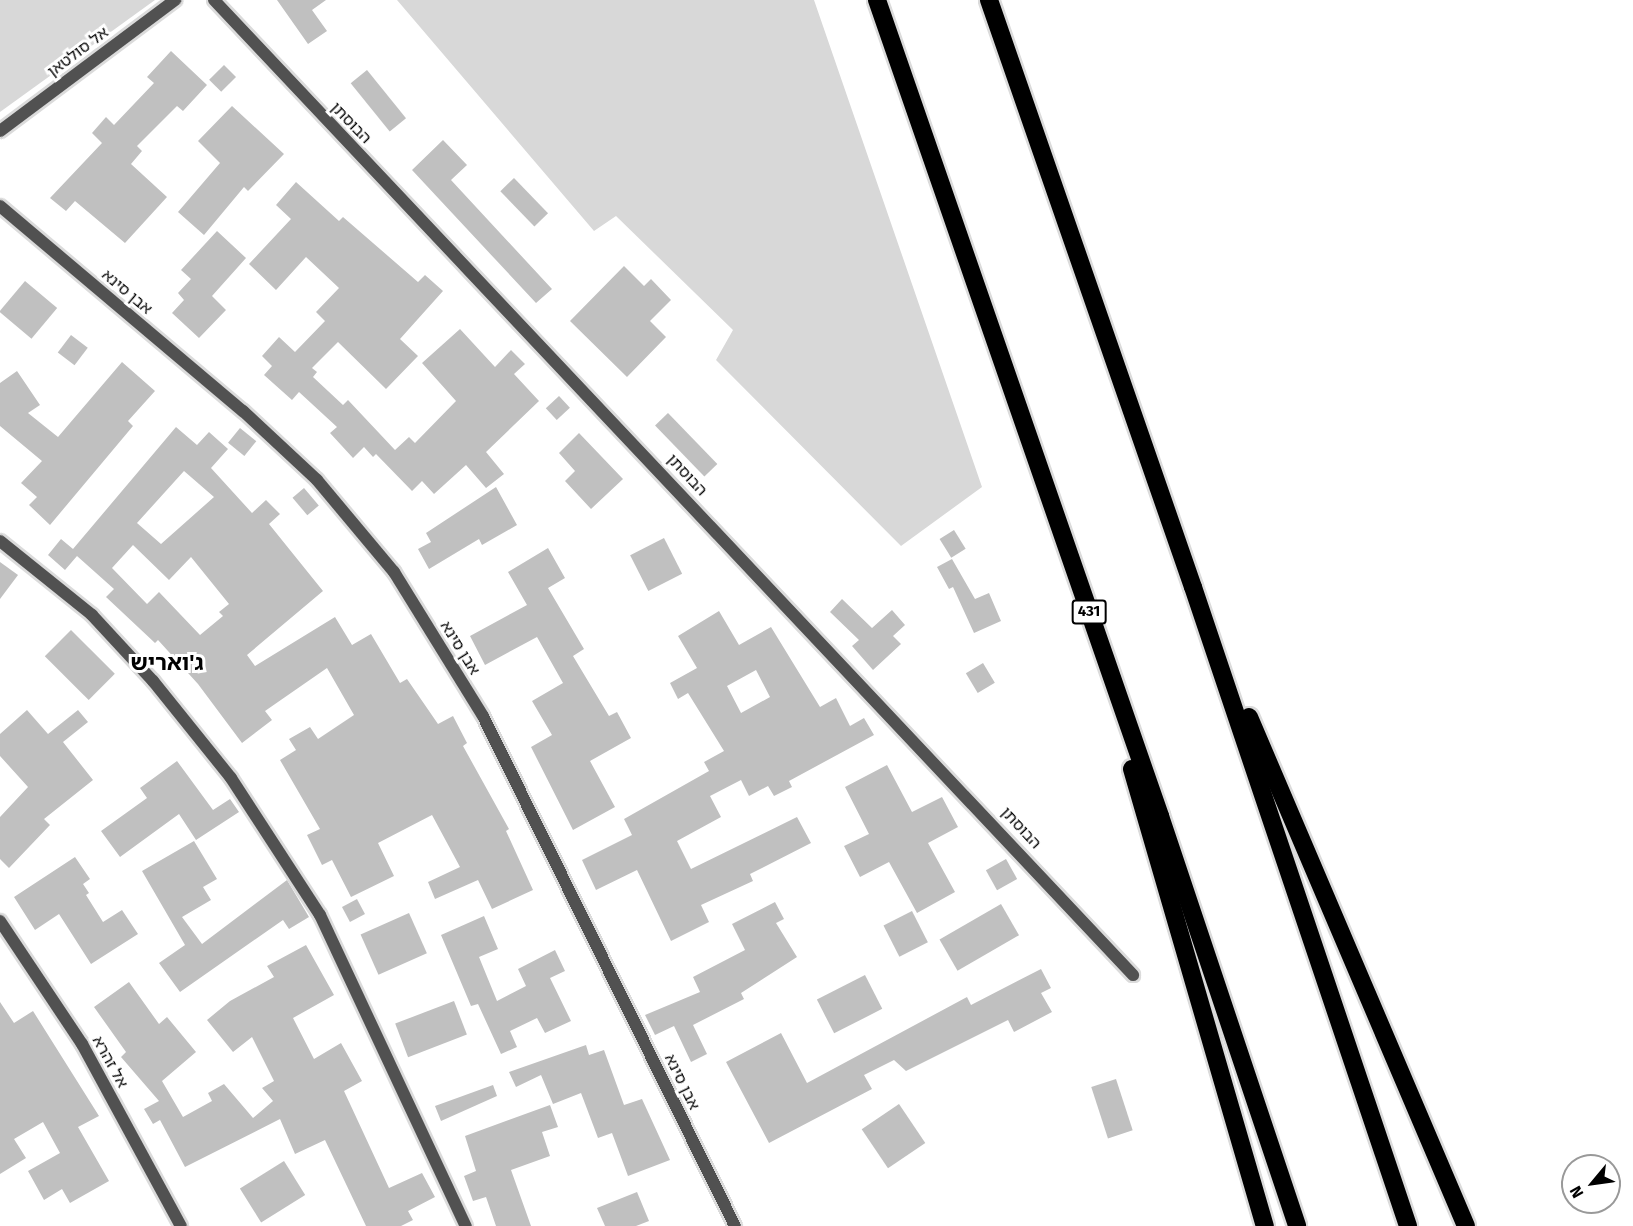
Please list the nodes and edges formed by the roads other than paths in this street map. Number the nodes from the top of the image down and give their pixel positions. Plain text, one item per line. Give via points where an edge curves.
1 (175, 0) edge
2 (214, 0) edge
3 (877, 0) edge
4 (989, 0) edge
5 (0, 131) edge
6 (0, 206) edge
7 (1056, 518) junction
8 (0, 541) edge
9 (1193, 587) junction
10 (0, 921) edge
11 (1133, 975) dead end
12 (181, 1226) edge
13 (466, 1226) edge
14 (735, 1226) edge
15 (1264, 1226) edge
16 (1297, 1226) edge
17 (1408, 1226) edge
18 (1466, 1226) edge

1 - 5 street, אל סולטאן
2 - 11 street, הבוסתן
3 - 7 highway, 431
4 - 9 highway
6 - 14 street, אבן סינא via 251,418 317,480 394,572 483,716
7 - 15 highway via 1240,1132
7 - 16 highway, 431
8 - 13 street via 92,615 153,681 231,778 320,915
9 - 17 highway
9 - 18 highway
10 - 12 street, אל זהרא via 82,1044

